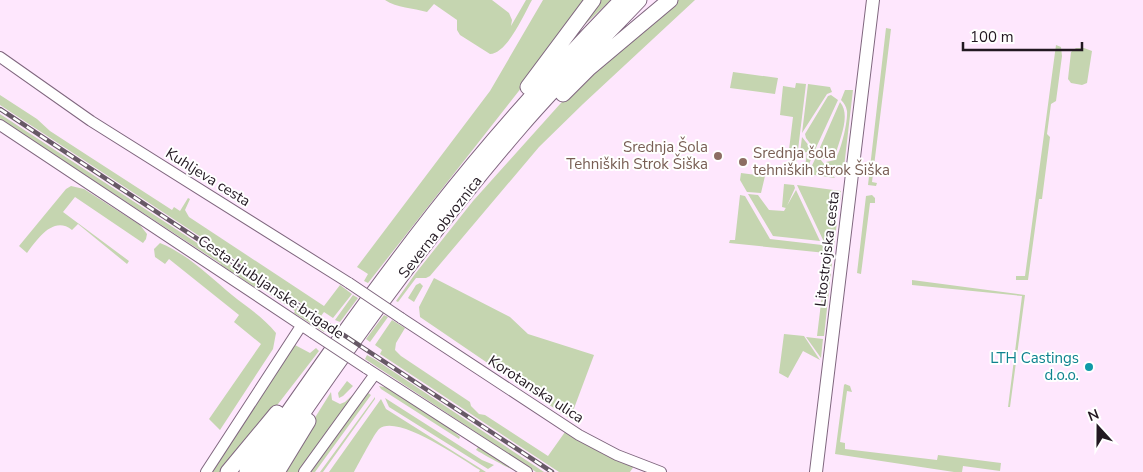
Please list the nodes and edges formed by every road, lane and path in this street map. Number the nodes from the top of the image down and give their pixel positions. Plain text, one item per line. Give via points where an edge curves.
1 (593, 0) edge
2 (622, 0) edge
3 (639, 0) edge
4 (670, 0) edge
5 (873, 0) edge
6 (880, 0) edge
7 (0, 58) edge
8 (0, 125) edge
9 (484, 161) junction
10 (401, 318) joint
11 (301, 326) junction
12 (328, 367) junction
13 (375, 374) junction
14 (206, 472) edge
15 (228, 472) edge
16 (247, 472) edge
17 (262, 472) edge
18 (278, 472) edge
19 (304, 472) edge
20 (527, 472) edge
21 (662, 472) edge
22 (816, 472) edge
23 (824, 472) edge

1 - 9 highway via 512,109
2 - 9 highway, Severna obvoznica via 550,75
3 - 9 highway, Severna obvoznica
4 - 9 highway via 590,68 529,129
5 - 22 main road, Litostrojska cesta
6 - 23 main road, Litostrojska cesta
7 - 10 street, Kuhljeva cesta, bridge via 92,121
8 - 11 street, Cesta Ljubljanske brigade
9 - 12 highway, Severna obvoznica via 436,211 380,284
10 - 21 street, Korotanska ulica via 579,435 617,455
11 - 13 street, Cesta Ljubljanske brigade, bridge
11 - 14 street
12 - 15 highway via 304,379
12 - 16 highway, Severna obvoznica
12 - 17 highway, Severna obvoznica
12 - 18 highway via 325,394
13 - 19 street
13 - 20 street, Cesta Ljubljanske brigade

